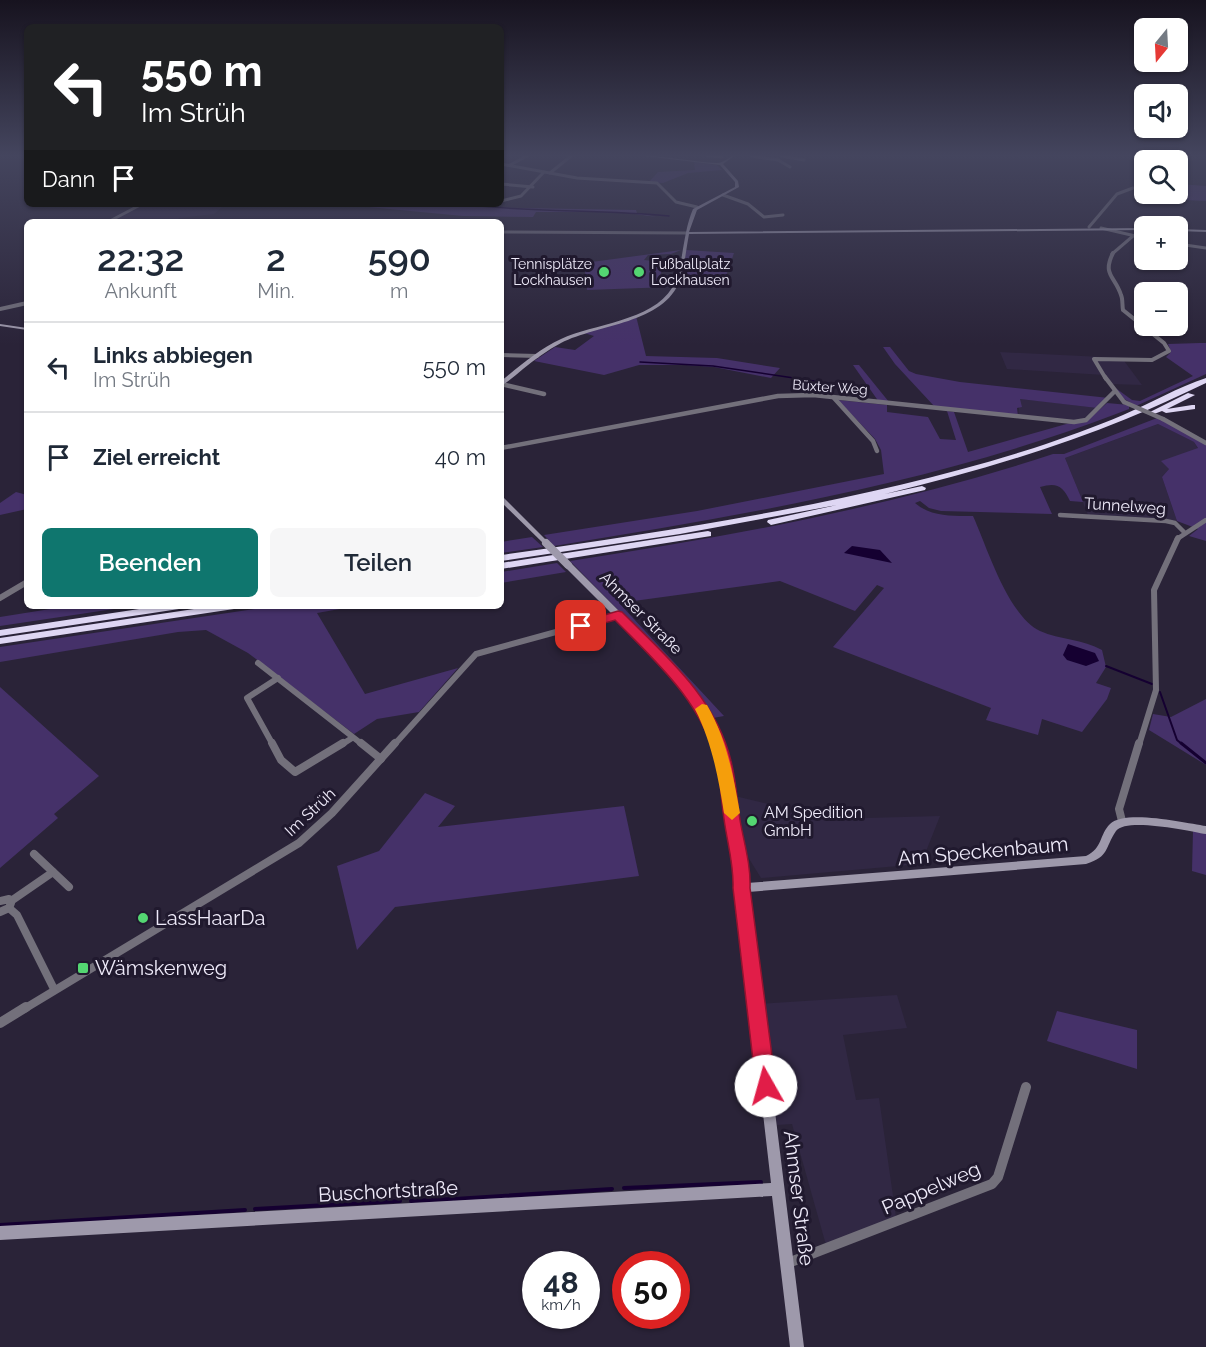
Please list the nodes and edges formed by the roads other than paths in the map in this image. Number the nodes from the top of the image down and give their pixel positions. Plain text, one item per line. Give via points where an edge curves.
1 (693, 219) edge
2 (1096, 219) edge
3 (1089, 227) junction
4 (1101, 228) junction
5 (1134, 229) edge
6 (1188, 230) edge
7 (1206, 231) edge
8 (504, 232) edge
9 (688, 233) junction
10 (1133, 236) joint
11 (1188, 245) edge
12 (1206, 248) edge
13 (24, 304) edge
14 (0, 309) edge
15 (1, 326) edge
16 (24, 329) edge
17 (504, 355) edge
18 (537, 356) junction
19 (1206, 380) edge
20 (504, 382) edge
21 (504, 385) edge
22 (1206, 388) edge
23 (1114, 392) junction
24 (544, 394) dead end
25 (834, 398) junction
26 (1107, 400) junction
27 (1124, 402) junction
28 (1192, 407) dead end
29 (1148, 414) junction
30 (1206, 443) edge
31 (504, 447) edge
32 (877, 451) dead end
33 (504, 501) edge
34 (1060, 515) dead end
35 (1206, 520) edge
36 (1184, 532) junction
37 (504, 558) edge
38 (504, 566) edge
39 (24, 584) edge
40 (0, 598) edge
41 (159, 609) edge
42 (214, 609) edge
43 (618, 615) junction
44 (0, 633) edge
45 (0, 641) edge
46 (258, 663) dead end
47 (278, 678) junction
48 (352, 738) junction
49 (381, 759) junction
50 (1122, 821) junction
51 (1206, 830) edge
52 (34, 854) dead end
53 (53, 872) junction
54 (741, 881) junction
55 (69, 887) dead end
56 (0, 900) edge
57 (10, 904) junction
58 (0, 912) edge
59 (54, 989) junction
60 (0, 1023) edge
61 (1026, 1087) dead end
62 (779, 1189) junction
63 (0, 1233) edge
64 (788, 1263) junction
65 (797, 1347) edge

1 - 9 street
2 - 3 street
3 - 4 street
3 - 9 street
4 - 5 street
4 - 10 street
6 - 7 street
8 - 9 street
9 - 18 street via 675,286 663,301 633,316 571,336
10 - 23 street via 1112,253 1108,265 1110,280 1121,294 1123,310 1169,351 1152,360 1094,359
11 - 12 street
13 - 14 street
15 - 16 street
17 - 18 street
18 - 20 street
19 - 37 highway via 1070,436 912,483 715,525
21 - 24 street
22 - 29 highway
23 - 26 street, Büxter Weg
23 - 27 street
25 - 26 street, Büxter Weg via 1067,422 1086,420
25 - 31 street, Büxter Weg via 778,396
25 - 32 street via 873,441
26 - 27 street
27 - 30 street, bridge
28 - 29 highway
29 - 38 highway via 1025,459 847,506 674,540
33 - 43 street, Ahmser Straße, bridge
34 - 36 street, Tunnelweg via 1166,521
35 - 36 street
36 - 50 street via 1177,539 1154,590 1156,690 1119,809
39 - 40 street
41 - 44 highway
42 - 45 highway
43 - 49 street, Im Strüh via 476,654
43 - 54 street, Ahmser Straße via 682,680 711,725 726,771
46 - 47 street
47 - 48 street
47 - 48 street via 247,698 281,760 295,772
48 - 49 street
49 - 59 street, Im Strüh via 299,843
50 - 51 street
50 - 54 street, Am Speckenbaum via 1113,827 1103,852 1086,860
52 - 53 street
53 - 55 street
53 - 57 street
54 - 62 street, Ahmser Straße
56 - 57 street
57 - 58 street
57 - 59 street
59 - 60 street, Im Strüh
61 - 64 street, Pappelweg via 998,1178 992,1184
62 - 63 main road, Buschortstraße
62 - 64 street, Ahmser Straße
64 - 65 street, Ahmser Straße

